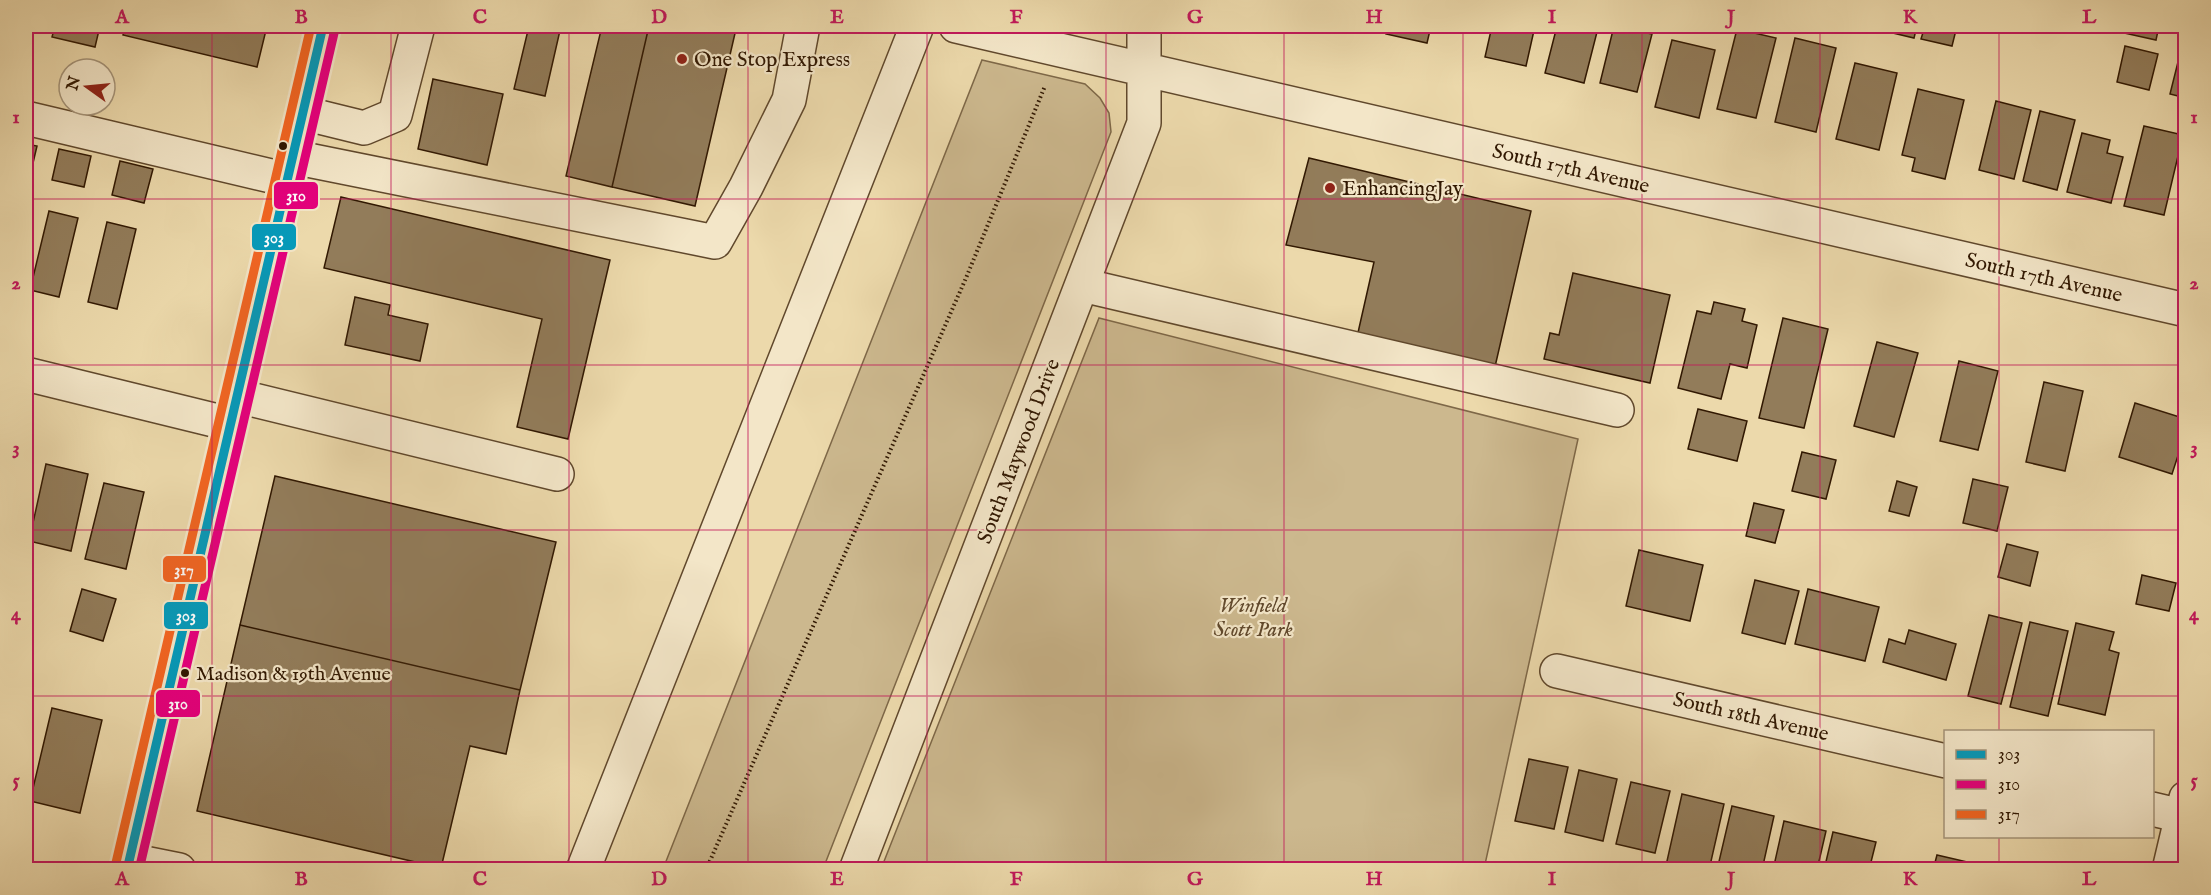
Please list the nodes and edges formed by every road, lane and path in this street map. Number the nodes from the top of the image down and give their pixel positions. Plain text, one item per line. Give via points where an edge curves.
1 (323, 26) edge
2 (418, 26) edge
3 (803, 26) edge
4 (917, 26) edge
5 (956, 26) edge
6 (1144, 26) edge
7 (1144, 69) junction
8 (1046, 86) dead end
9 (303, 113) junction
10 (26, 118) edge
11 (291, 168) junction
12 (1082, 285) junction
13 (2186, 310) edge
14 (26, 374) edge
15 (234, 410) junction
16 (1617, 410) dead end
17 (557, 474) dead end
18 (1557, 671) dead end
19 (1944, 761) edge
20 (2176, 810) edge
21 (128, 865) edge
22 (179, 870) edge
23 (583, 870) edge
24 (706, 870) edge
25 (856, 870) edge
26 (2169, 870) edge

1 - 9 main road
2 - 9 street via 395,115 364,128
3 - 11 street via 789,100 715,242
4 - 23 street
5 - 7 street, South 17th Avenue
6 - 7 street, South Maywood Drive
7 - 12 street, South Maywood Drive via 1144,123
7 - 13 street, South 17th Avenue
8 - 24 path
9 - 11 main road
10 - 11 street
11 - 15 main road
12 - 16 street
12 - 25 street, South Maywood Drive
14 - 15 street
15 - 17 street
15 - 21 main road
18 - 19 street, South 18th Avenue
20 - 26 street
21 - 22 street

